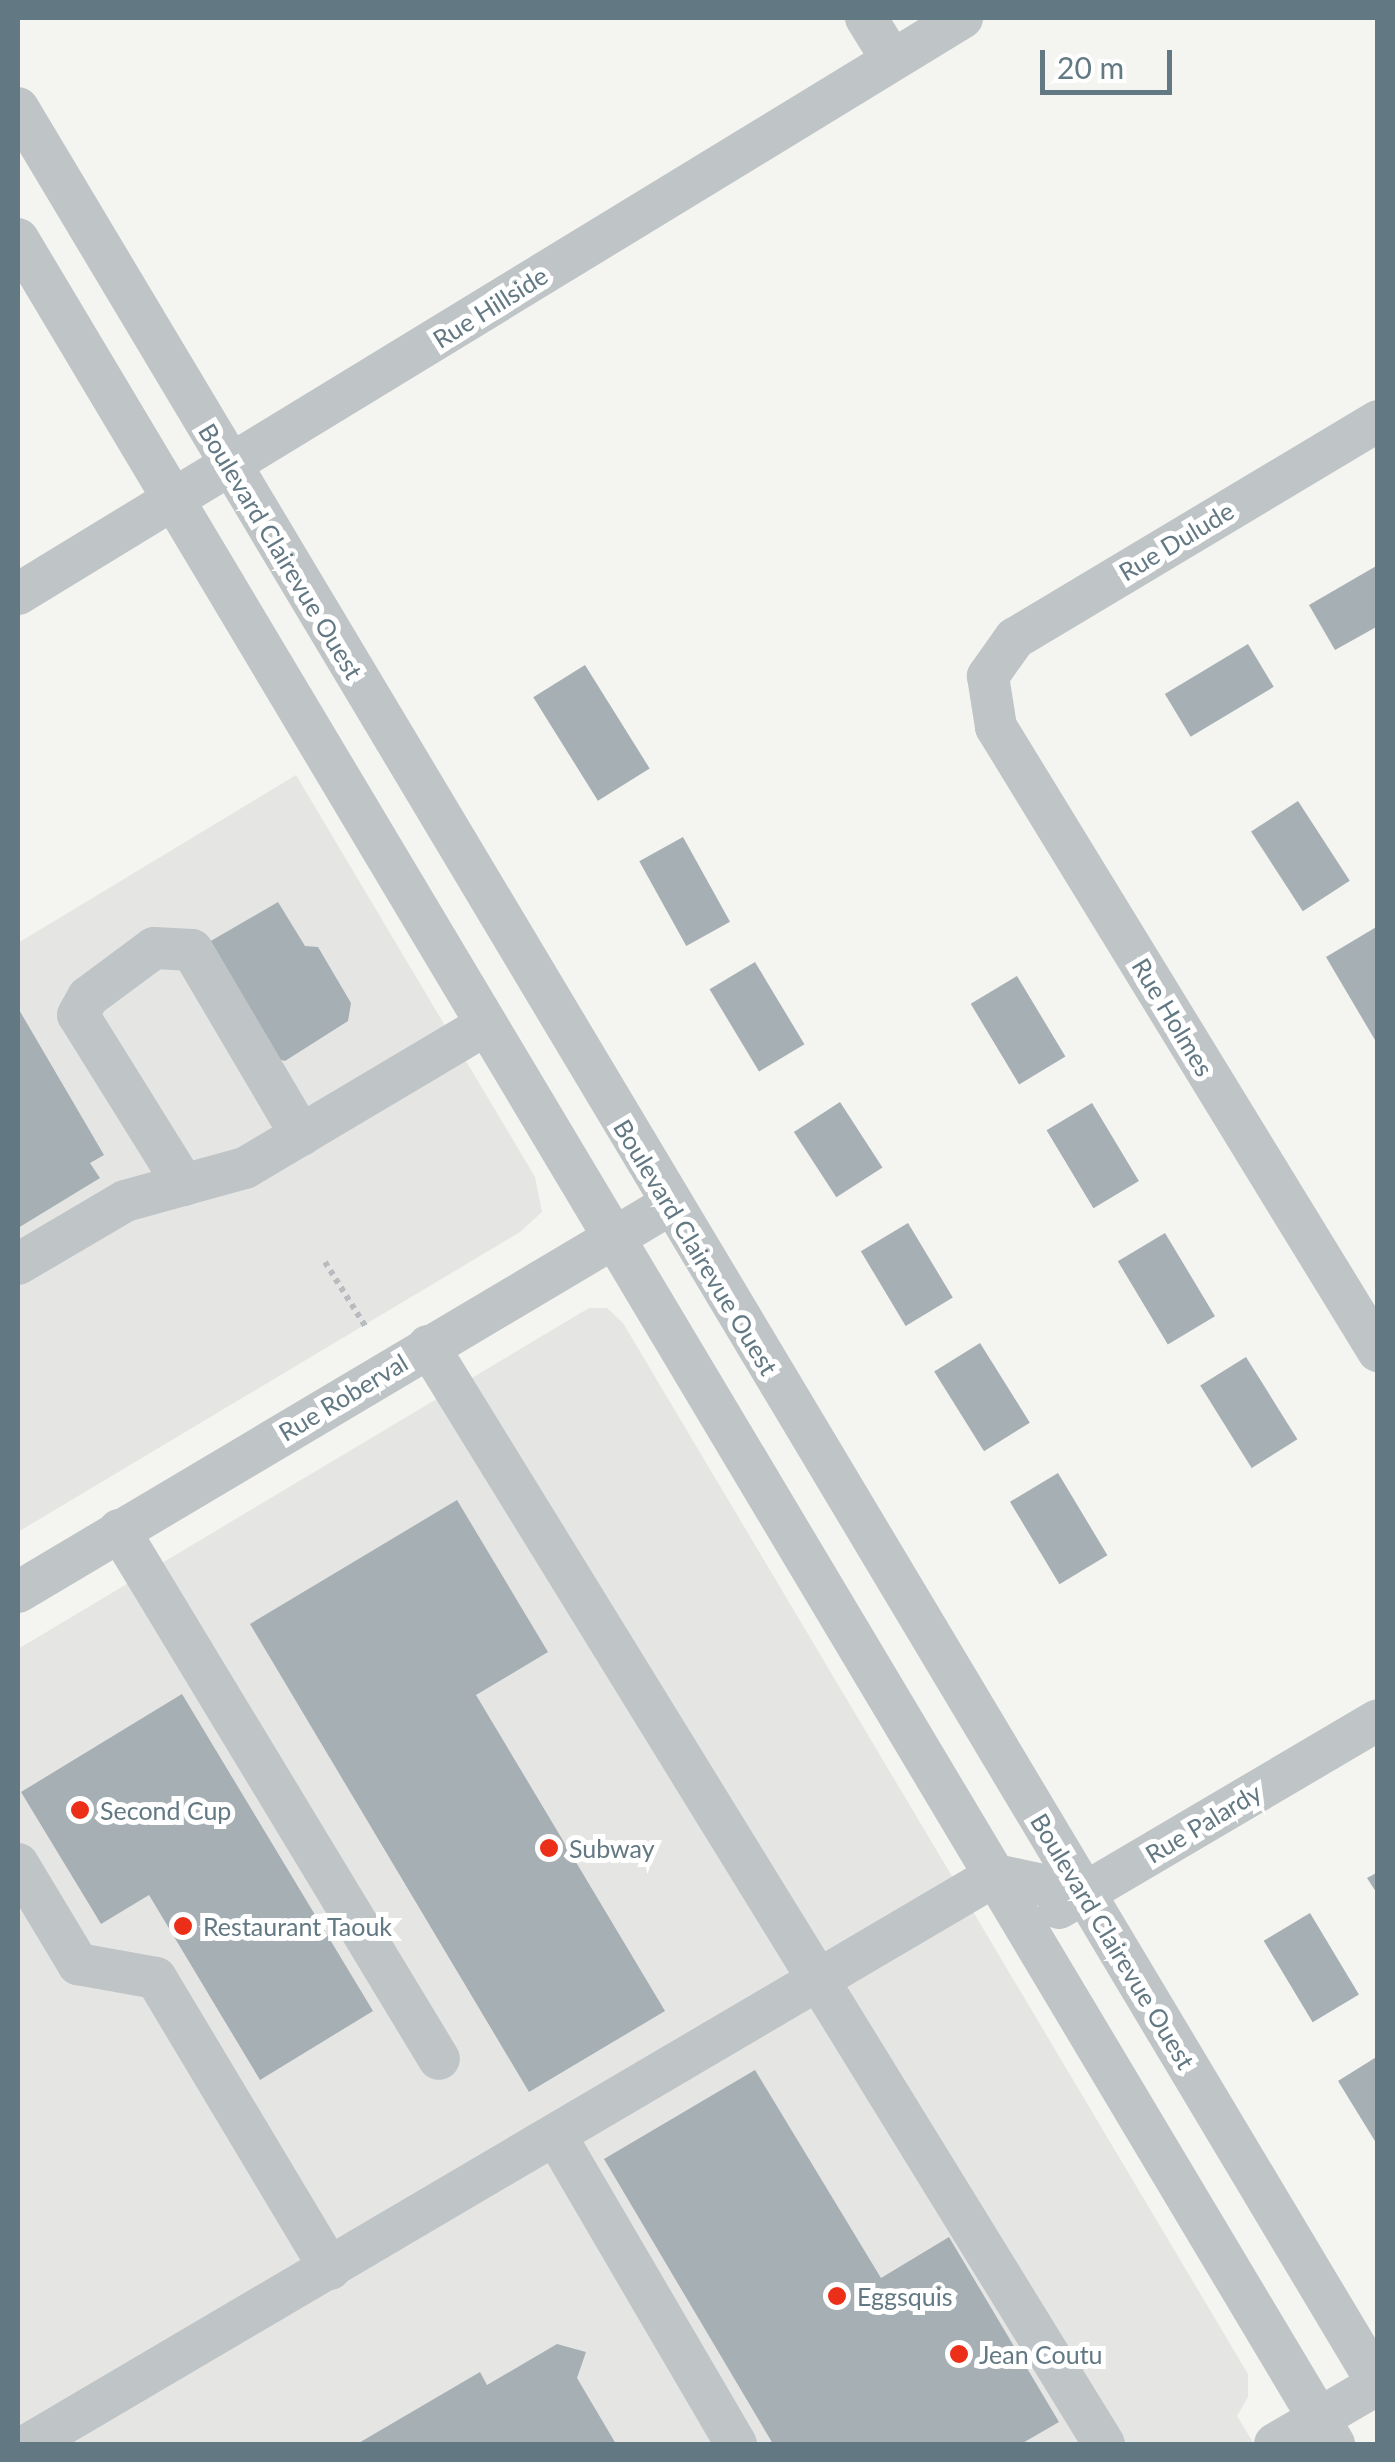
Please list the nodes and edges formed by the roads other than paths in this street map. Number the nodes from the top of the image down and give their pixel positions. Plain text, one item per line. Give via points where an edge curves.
1 (866, 18) edge
2 (962, 18) edge
3 (892, 60) junction
4 (18, 108) edge
5 (18, 239) edge
6 (1378, 421) edge
7 (231, 466) junction
8 (173, 500) junction
9 (18, 594) edge
10 (988, 676) joint
11 (486, 1024) junction
12 (301, 1135) junction
13 (184, 1184) junction
14 (670, 1204) junction
15 (614, 1238) junction
16 (18, 1264) edge
17 (428, 1346) junction
18 (1378, 1351) edge
19 (119, 1530) junction
20 (18, 1592) edge
21 (1378, 1720) edge
22 (18, 1864) edge
23 (996, 1875) junction
24 (1084, 1894) junction
25 (1028, 1927) junction
26 (822, 1978) junction
27 (439, 2059) dead end
28 (556, 2136) junction
29 (330, 2269) junction
30 (1378, 2384) edge
31 (1326, 2432) edge
32 (29, 2444) edge
33 (736, 2444) edge
34 (1104, 2444) edge
35 (1275, 2444) edge

1 - 3 street
2 - 3 street, Rue Hillside
3 - 7 street, Rue Hillside
4 - 7 street, Boulevard Clairevue Ouest
5 - 8 street
6 - 10 street, Rue Dulude via 1015,638
7 - 8 street, Rue Hillside
7 - 14 street, Boulevard Clairevue Ouest
8 - 9 street, Rue Hillside
8 - 11 street
10 - 18 street, Rue Holmes via 996,726
11 - 12 street
11 - 15 street
12 - 13 street via 245,1168
12 - 13 street via 192,950 154,948 88,997 78,1015
13 - 16 street via 125,1201
14 - 15 street, Rue Roberval
14 - 24 street, Boulevard Clairevue Ouest
15 - 17 street, Rue Roberval
15 - 23 street
17 - 19 street, Rue Roberval
17 - 26 street
19 - 20 street, Rue Roberval
19 - 27 street
21 - 24 street, Rue Palardy
22 - 29 street via 78,1964 156,1978
23 - 24 street
23 - 25 street
23 - 26 street
24 - 25 street, Rue Palardy
24 - 30 street, Boulevard Clairevue Ouest
25 - 31 street
26 - 28 street
26 - 34 street
28 - 29 street
28 - 33 street
29 - 32 street
30 - 31 street
31 - 35 street

